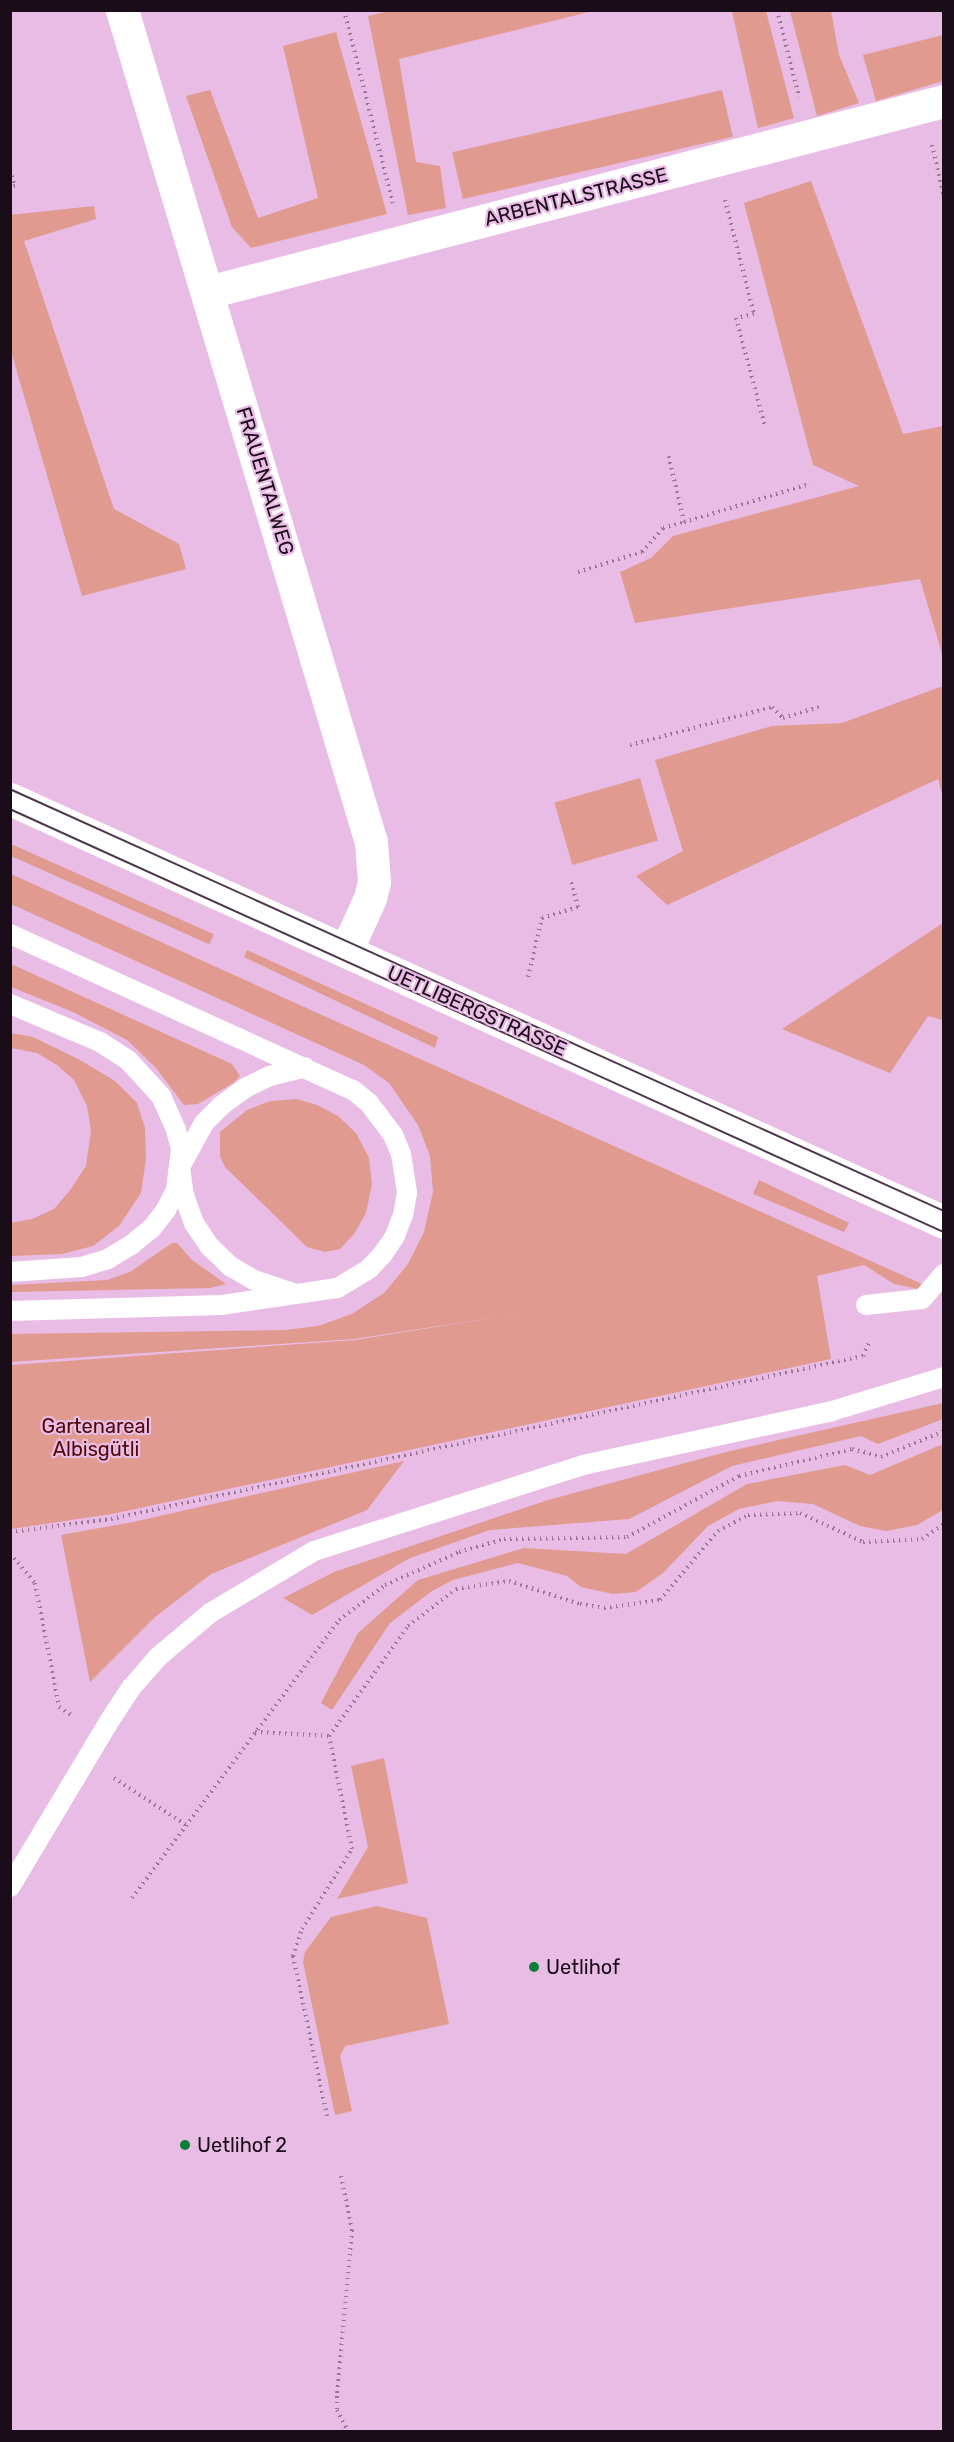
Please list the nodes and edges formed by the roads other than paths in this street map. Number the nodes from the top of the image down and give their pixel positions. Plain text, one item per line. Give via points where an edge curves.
1 (122, 10) edge
2 (944, 101) edge
3 (208, 292) junction
4 (10, 799) edge
5 (10, 934) edge
6 (346, 951) junction
7 (10, 1004) edge
8 (305, 1067) junction
9 (180, 1167) junction
10 (944, 1222) edge
11 (10, 1272) edge
12 (944, 1274) edge
13 (300, 1295) junction
14 (875, 1304) road end
15 (10, 1311) edge
16 (944, 1377) edge
17 (10, 1887) edge

1 - 3 street, FRAUENTALWEG
2 - 3 street, ARBENTALSTRASSE
3 - 6 street, FRAUENTALWEG via 372,842 374,882
4 - 6 street, UETLIBERGSTRASSE
5 - 8 lane
6 - 10 street, UETLIBERGSTRASSE
7 - 9 lane via 100,1042 129,1060 165,1105 181,1149
8 - 9 lane via 270,1076 222,1105 204,1123
8 - 13 lane via 353,1090 382,1118 401,1154 407,1193 395,1236 369,1269 337,1288
9 - 11 lane via 176,1190 166,1210 131,1245 81,1267
9 - 13 lane via 184,1196 194,1223 210,1247 230,1266 254,1280
12 - 14 lane via 922,1299
13 - 15 lane via 222,1305
16 - 17 lane via 832,1411 583,1465 314,1551 210,1613 167,1649 131,1688

